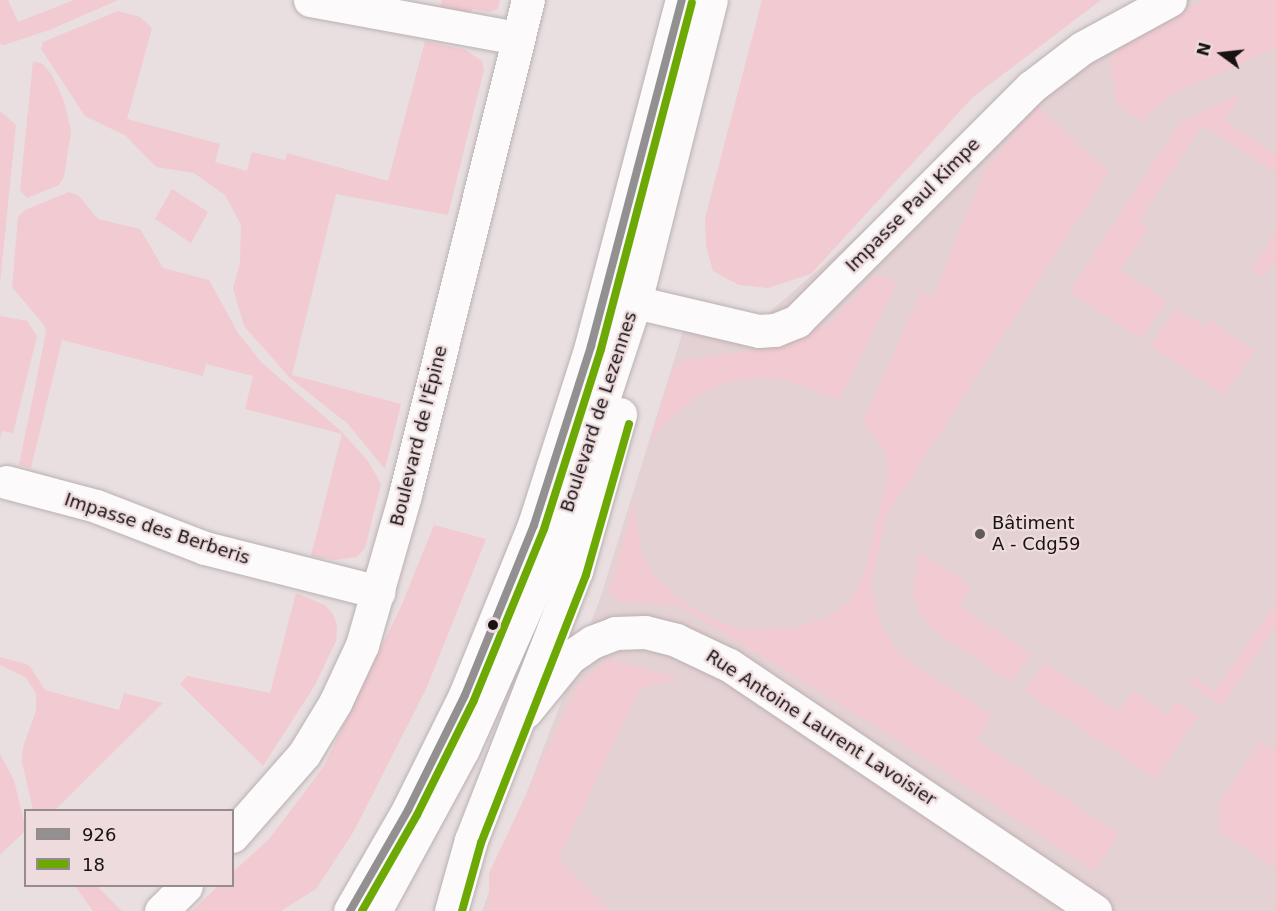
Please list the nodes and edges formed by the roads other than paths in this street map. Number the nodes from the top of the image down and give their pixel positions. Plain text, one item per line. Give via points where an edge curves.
1 (310, 0) edge
2 (528, 0) edge
3 (682, 0) edge
4 (711, 0) edge
5 (1170, 0) edge
6 (518, 38) junction
7 (634, 302) junction
8 (6, 482) dead end
9 (379, 592) junction
10 (518, 721) junction
11 (234, 834) edge
12 (184, 887) edge
13 (161, 911) edge
14 (350, 911) edge
15 (375, 911) edge
16 (451, 911) edge
17 (1095, 911) edge

1 - 6 street
2 - 6 street, Boulevard de l'Épine
3 - 14 street via 591,346 534,525 460,704 408,810
4 - 7 street, Boulevard de Lezennes
5 - 7 street, Impasse Paul Kimpe via 1082,48 1031,87 797,321 775,330 759,331
6 - 9 street, Boulevard de l'Épine
7 - 10 street, Boulevard de Lezennes via 624,398 593,518
7 - 15 street, Boulevard de Lezennes via 559,533 463,749
8 - 9 street, Impasse des Berberis via 96,506 206,548
9 - 11 street, Boulevard de l'Épine via 350,672 321,729 289,775
10 - 16 street, Boulevard de Lezennes via 471,840
10 - 17 street, Rue Antoine Laurent Lavoisier via 570,657 592,642 615,633 676,639 738,671
12 - 13 street

